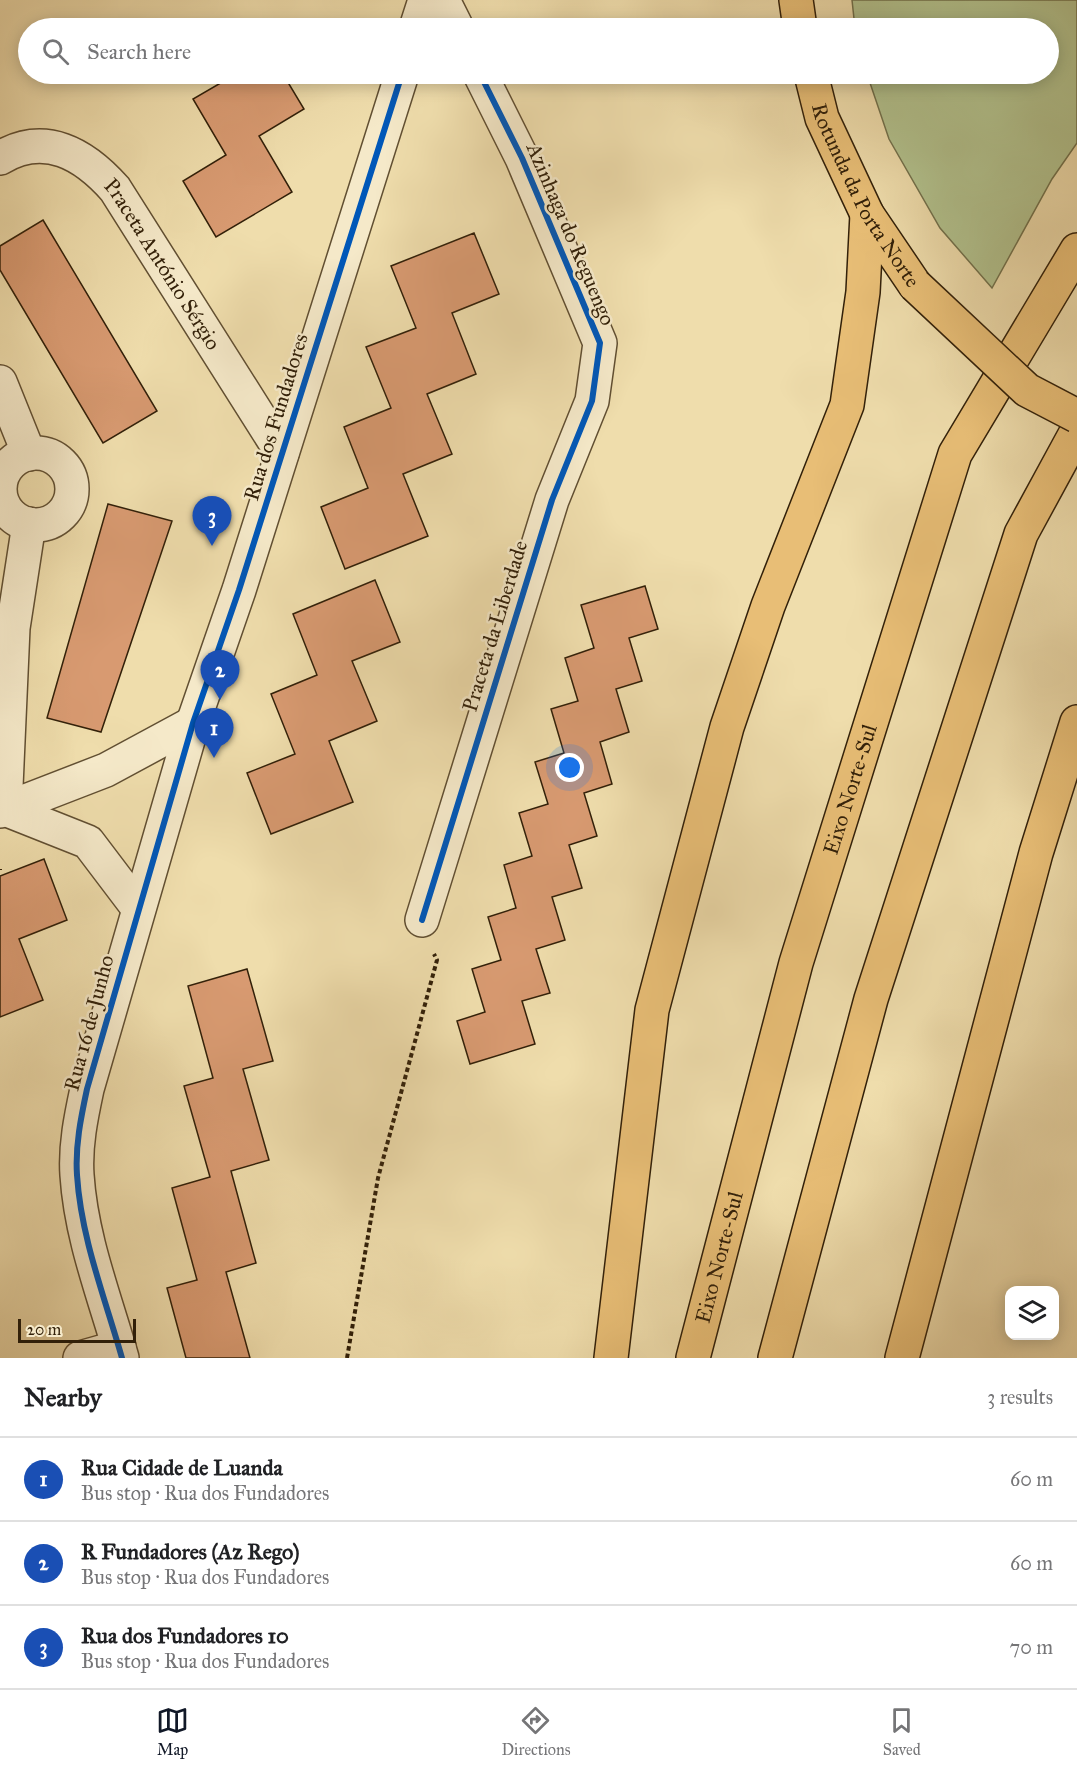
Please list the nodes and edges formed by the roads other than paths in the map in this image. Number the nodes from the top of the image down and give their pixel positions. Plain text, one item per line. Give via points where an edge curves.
1 (425, 0) edge
2 (443, 0) edge
3 (796, 0) edge
4 (419, 18) edge
5 (452, 18) edge
6 (799, 18) edge
7 (399, 84) edge
8 (485, 84) edge
9 (814, 84) edge
10 (0, 158) edge
11 (867, 214) junction
12 (1077, 250) edge
13 (600, 343) joint
14 (0, 382) edge
15 (1077, 416) edge
16 (1077, 431) edge
17 (282, 453) junction
18 (29, 454) junction
19 (29, 524) junction
20 (1077, 722) edge
21 (193, 723) junction
22 (2, 810) edge
23 (138, 908) junction
24 (422, 920) road end
25 (121, 1353) edge
26 (80, 1358) edge
27 (611, 1358) edge
28 (693, 1358) edge
29 (776, 1358) edge
30 (902, 1358) edge

1 - 4 street
2 - 5 street
3 - 6 main road
7 - 17 street, Rua dos Fundadores
8 - 13 street, Azinhaga do Reguengo via 522,158
9 - 11 main road, Rotunda da Porta Norte via 822,118
10 - 17 street, Praceta António Sérgio via 12,151 39,147 70,151 95,166 115,189
11 - 15 main road, Rotunda da Porta Norte, bridge via 915,285 1028,390
11 - 27 main road via 863,292 847,405 768,606 727,727 652,1010
12 - 28 main road, Eixo Norte-Sul via 955,454 796,963
13 - 24 street, Praceta da Liberdade via 592,401 552,500
14 - 18 street
16 - 29 main road via 1021,534 871,999
17 - 21 street, Rua dos Fundadores
18 - 19 street via 8,466 0,488 8,511
18 - 19 street via 41,453 57,459 72,480 72,493 61,514 45,523
19 - 22 street via 13,628
20 - 30 main road via 1033,865
21 - 22 street via 106,770
21 - 23 street, Rua dos Fundadores
22 - 23 street via 88,842
23 - 25 street, Rua 16 de Junho via 78,1132 82,1220
25 - 26 street

